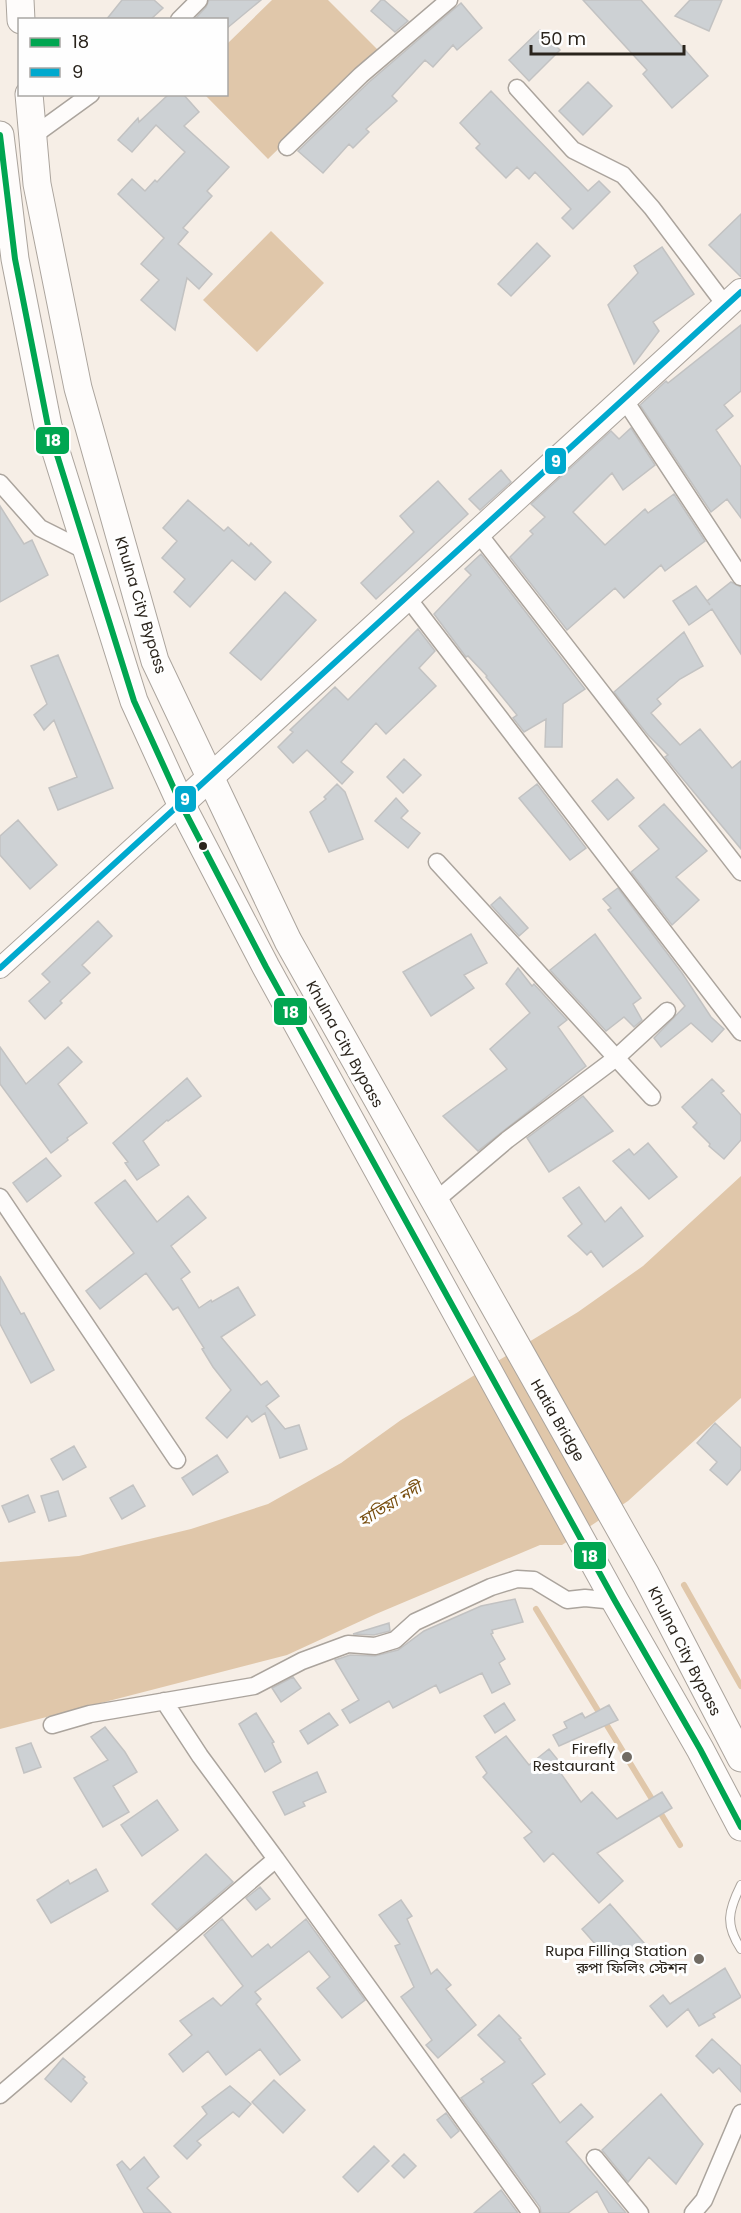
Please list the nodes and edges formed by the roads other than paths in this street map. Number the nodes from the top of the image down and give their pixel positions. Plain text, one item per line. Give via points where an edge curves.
1 (20, 0) edge
2 (199, 0) edge
3 (449, 0) edge
4 (21, 18) edge
5 (181, 18) edge
6 (517, 88) dead end
7 (29, 96) edge
8 (88, 96) edge
9 (0, 135) edge
10 (33, 136) junction
11 (287, 147) dead end
12 (733, 299) edge
13 (624, 399) junction
14 (0, 483) edge
15 (477, 533) junction
16 (87, 552) junction
17 (741, 577) edge
18 (407, 597) junction
19 (210, 777) junction
20 (181, 804) junction
21 (437, 862) dead end
22 (741, 872) edge
23 (0, 968) edge
24 (667, 1011) dead end
25 (741, 1032) edge
26 (616, 1058) junction
27 (652, 1097) dead end
28 (0, 1197) edge
29 (434, 1202) junction
30 (470, 1265) joint
31 (177, 1461) dead end
32 (646, 1575) joint
33 (613, 1598) junction
34 (164, 1701) junction
35 (52, 1725) dead end
36 (741, 1758) edge
37 (741, 1827) edge
38 (276, 1859) junction
39 (741, 1885) edge
40 (741, 1950) edge
41 (0, 2095) edge
42 (741, 2113) edge
43 (596, 2158) dead end
44 (531, 2213) edge
45 (640, 2213) edge
46 (693, 2213) edge

1 - 4 highway
2 - 5 street
3 - 11 street via 361,75
6 - 12 street via 573,150 623,175
7 - 10 highway, Khulna City Bypass
8 - 10 street
9 - 16 highway via 15,259 48,426
10 - 19 highway, Khulna City Bypass via 38,184 78,388 154,661
12 - 13 main road
13 - 15 main road
13 - 17 street
14 - 16 street via 40,528
15 - 18 main road
15 - 22 street
16 - 20 highway via 134,701
18 - 19 main road
18 - 25 street
19 - 20 main road
19 - 29 highway, Khulna City Bypass via 288,941
20 - 23 street
20 - 33 highway via 266,968
21 - 26 street
24 - 26 street
26 - 27 street
26 - 29 street via 507,1140
28 - 31 street
29 - 30 highway, Khulna City Bypass
30 - 32 highway, Hatia Bridge
32 - 36 highway, Khulna City Bypass
33 - 34 street via 567,1600 534,1580 518,1579 491,1587 415,1622 395,1640 375,1646 348,1644 302,1661 254,1686
33 - 37 highway
34 - 35 street
34 - 38 street
38 - 41 street
38 - 44 street
39 - 40 lane via 729,1922
42 - 46 street via 704,2200
43 - 45 street

